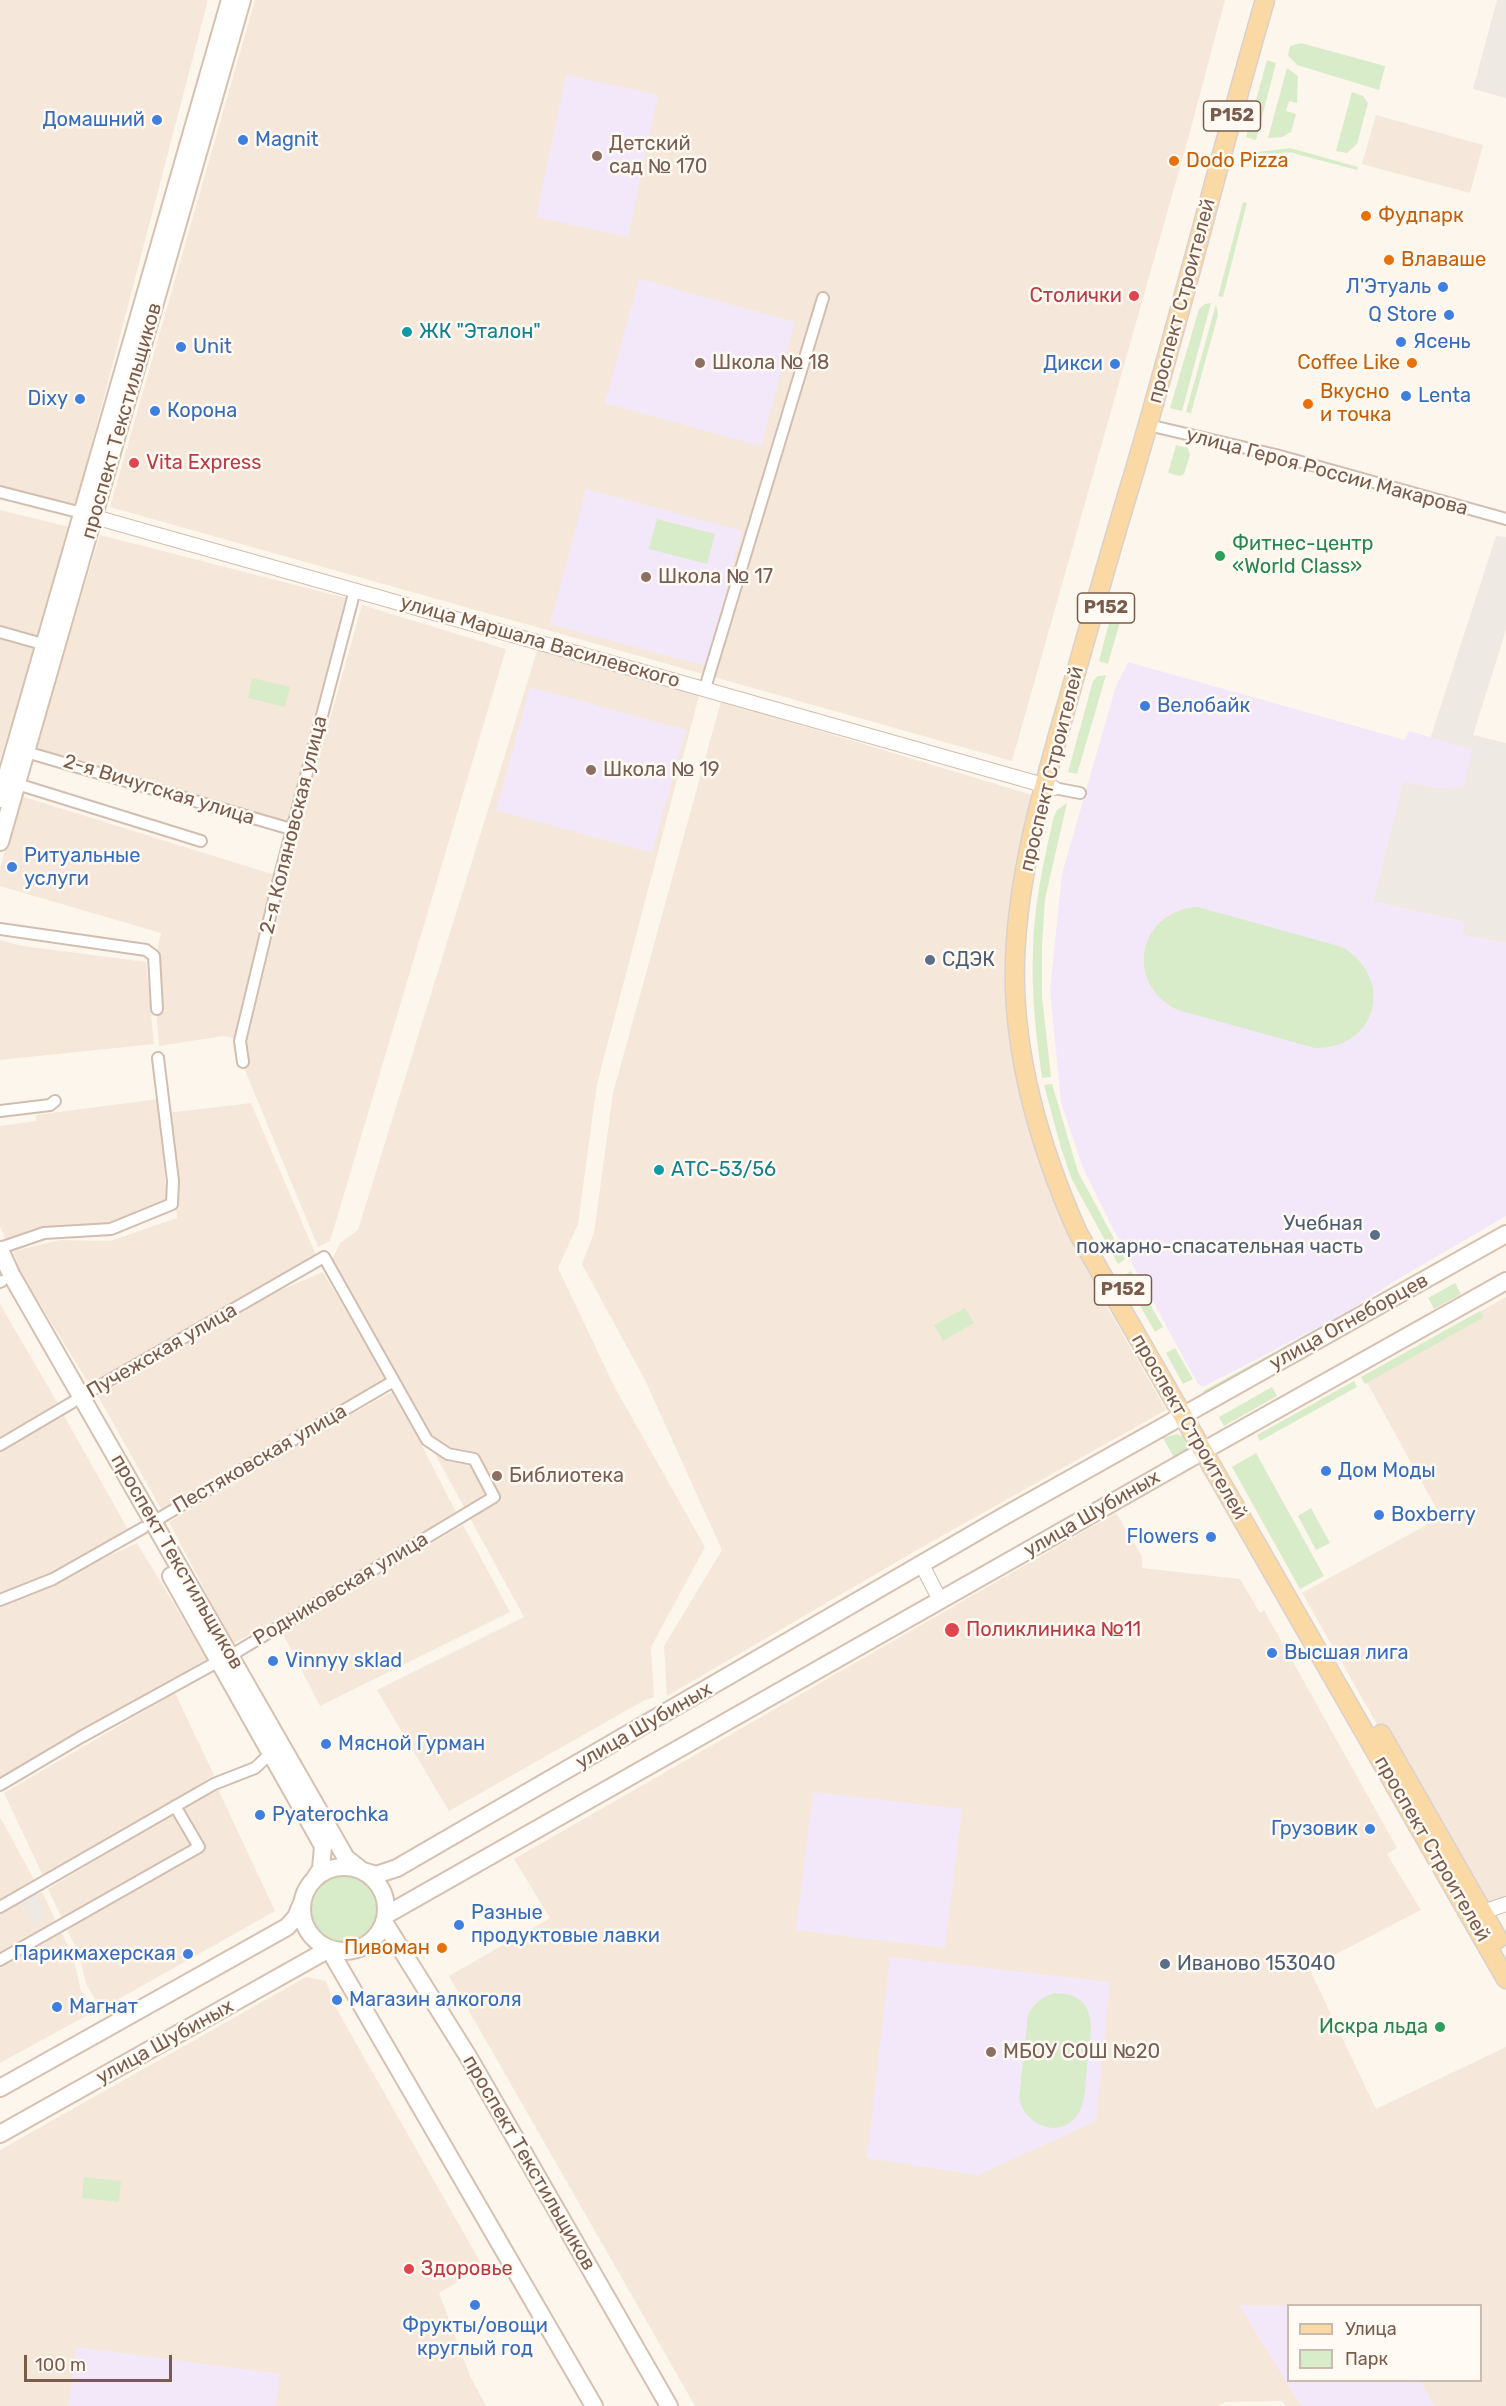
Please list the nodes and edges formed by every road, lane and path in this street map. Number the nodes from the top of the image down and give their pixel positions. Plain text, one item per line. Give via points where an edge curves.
1 (230, 0) edge
2 (242, 0) edge
3 (1265, 0) edge
4 (1276, 0) edge
5 (822, 298) dead end
6 (1153, 426) junction
7 (0, 492) edge
8 (88, 515) junction
9 (1506, 519) edge
10 (355, 590) junction
11 (0, 632) edge
12 (46, 645) junction
13 (705, 688) junction
14 (26, 752) junction
15 (7, 781) edge
16 (1049, 787) junction
17 (1080, 793) dead end
18 (0, 799) edge
19 (291, 829) junction
20 (0, 842) edge
21 (201, 842) dead end
22 (0, 929) edge
23 (157, 1009) dead end
24 (158, 1058) dead end
25 (243, 1062) dead end
26 (55, 1101) dead end
27 (0, 1111) edge
28 (1506, 1234) edge
29 (0, 1249) edge
30 (3, 1279) edge
31 (1506, 1281) edge
32 (392, 1382) junction
33 (78, 1399) junction
34 (1187, 1413) junction
35 (0, 1445) edge
36 (1207, 1448) junction
37 (148, 1525) junction
38 (921, 1565) junction
39 (0, 1600) edge
40 (940, 1600) junction
41 (224, 1658) junction
42 (271, 1753) junction
43 (0, 1785) edge
44 (175, 1806) junction
45 (361, 1870) junction
46 (315, 1878) junction
47 (302, 1903) junction
48 (1506, 1904) edge
49 (0, 1907) edge
50 (1476, 1914) junction
51 (385, 1919) junction
52 (329, 1949) junction
53 (1506, 1954) edge
54 (0, 1960) edge
55 (1506, 1979) edge
56 (0, 2088) edge
57 (0, 2134) edge
58 (594, 2406) edge
59 (669, 2406) edge

1 - 8 main road, проспект Текстильщиков
2 - 8 main road, проспект Текстильщиков
3 - 6 main road, проспект Строителей / Р152
4 - 6 main road, проспект Строителей / Р152
5 - 13 street
6 - 9 street, улица Героя России Макарова via 1275,455
6 - 16 main road, проспект Строителей / Р152
7 - 8 street, улица Маршала Василевского
8 - 10 street, улица Маршала Василевского
8 - 12 main road, проспект Текстильщиков
8 - 14 main road, проспект Текстильщиков
10 - 13 street, улица Маршала Василевского
10 - 19 street, 2-я Коляновская улица
11 - 12 street
12 - 15 main road, проспект Текстильщиков
13 - 16 street, улица Маршала Василевского
14 - 15 main road, проспект Текстильщиков
14 - 19 street, 2-я Вичугская улица
15 - 18 main road, проспект Текстильщиков
15 - 20 main road, проспект Текстильщиков
15 - 21 street
16 - 17 street, улица Маршала Василевского
16 - 34 main road, проспект Строителей / Р152 via 1026,962 1030,1027 1043,1106 1061,1166 1087,1226
19 - 25 street, 2-я Коляновская улица via 240,1041
22 - 23 street via 146,950 154,956
24 - 29 street via 172,1204 111,1229 44,1233
26 - 27 street via 50,1105
28 - 34 main road, улица Огнеборцев
29 - 30 main road, проспект Текстильщиков
30 - 33 main road, проспект Текстильщиков
31 - 36 main road, улица Огнеборцев
32 - 33 street, Пучежская улица via 324,1257
32 - 37 street, Пестяковская улица
32 - 41 street, Родниковская улица via 427,1440 448,1454 474,1459 494,1497
33 - 35 street, Пучежская улица
33 - 37 main road, проспект Текстильщиков
34 - 36 main road, проспект Строителей / Р152
34 - 38 main road, улица Шубиных
36 - 40 main road, улица Шубиных
36 - 50 main road, проспект Строителей / Р152
37 - 39 street, Пестяковская улица via 53,1579
37 - 41 main road, проспект Текстильщиков
38 - 40 street
38 - 45 main road, улица Шубиных via 397,1868 376,1875
40 - 51 main road, улица Шубиных
41 - 42 main road, проспект Текстильщиков
41 - 43 street, Родниковская улица
41 - 45 main road, проспект Текстильщиков via 346,1858
42 - 44 street via 255,1768 214,1784
42 - 46 main road, проспект Текстильщиков via 323,1846 321,1869
44 - 49 street
44 - 54 street via 199,1847
45 - 46 main road via 332,1868
45 - 51 main road via 380,1886 386,1901
46 - 47 main road
47 - 52 main road via 309,1933
47 - 56 main road, улица Шубиных via 296,1917 283,1929
48 - 50 street
50 - 53 main road, проспект Строителей / Р152
50 - 55 main road, проспект Строителей / Р152
51 - 52 main road via 377,1936 365,1946 351,1951
51 - 59 main road, проспект Текстильщиков
52 - 57 main road, улица Шубиных
52 - 58 main road

